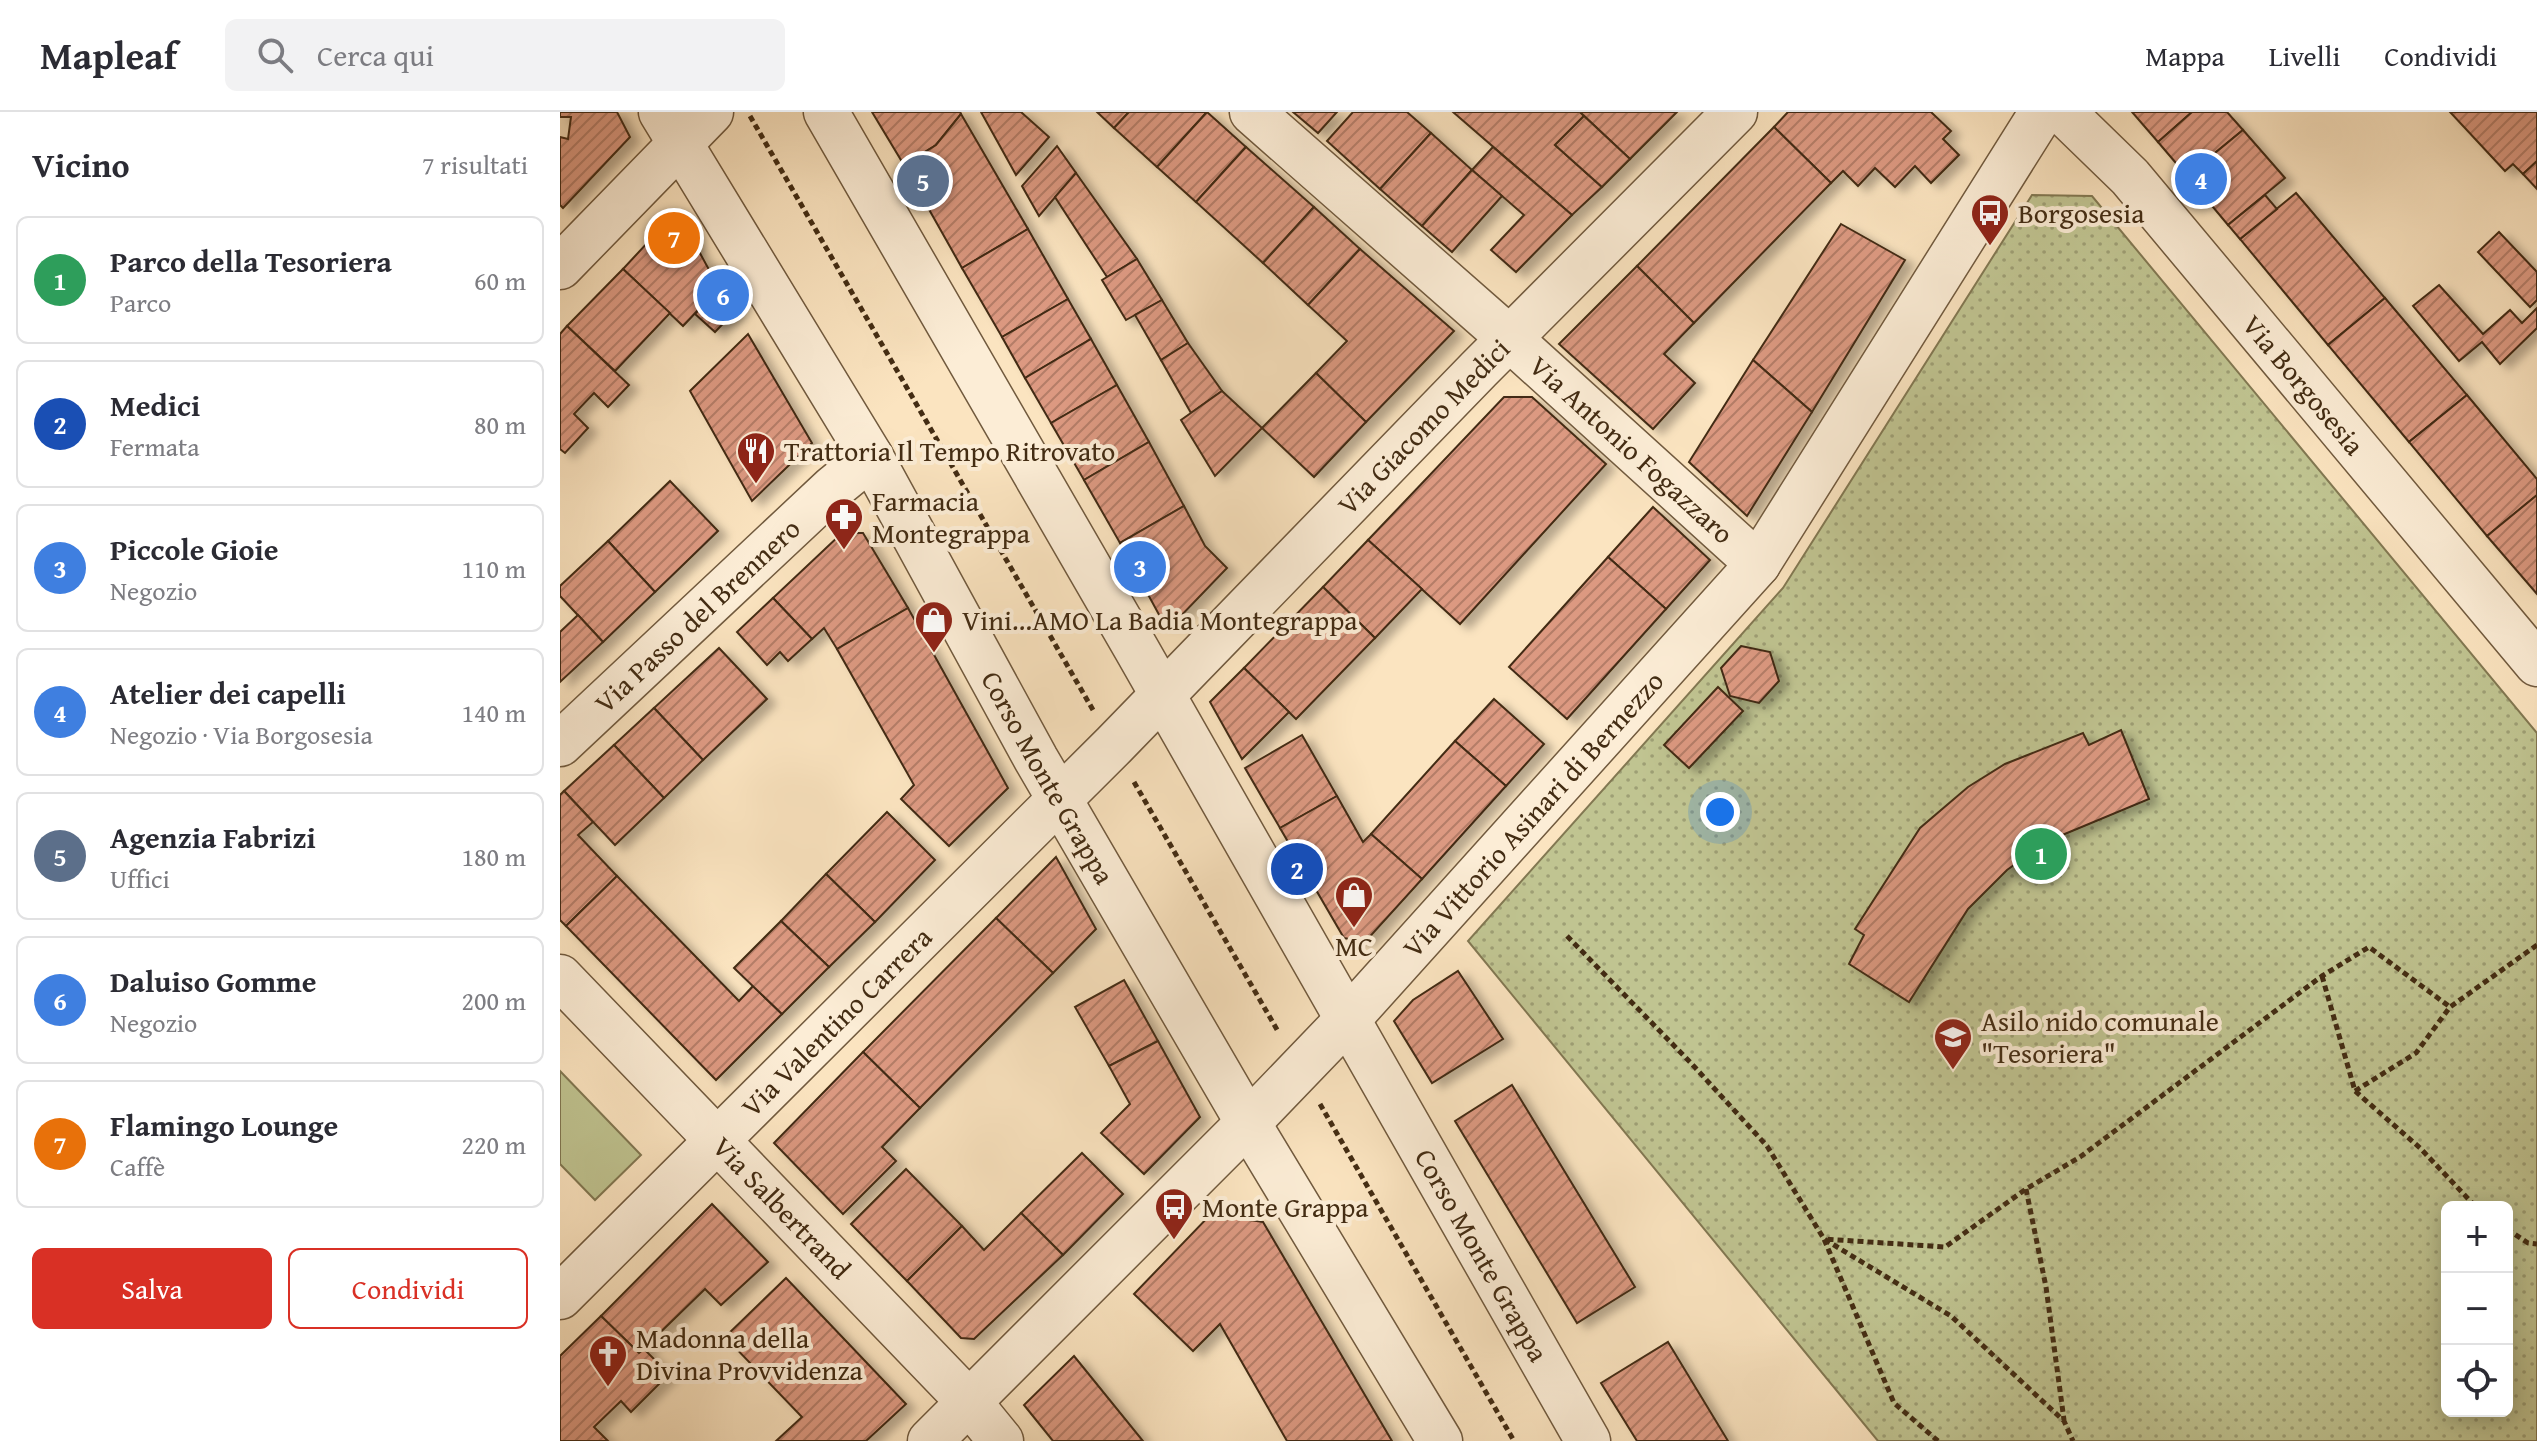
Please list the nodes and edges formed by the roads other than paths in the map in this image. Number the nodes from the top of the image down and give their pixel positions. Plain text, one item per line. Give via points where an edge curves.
1 (711, 112) edge
2 (826, 112) edge
3 (1252, 112) edge
4 (1735, 112) edge
5 (2042, 112) edge
6 (2063, 112) edge
7 (670, 128) edge
8 (560, 267) edge
9 (1509, 338) junction
10 (871, 457) junction
11 (1758, 564) junction
12 (2537, 664) edge
13 (1162, 695) junction
14 (560, 744) edge
15 (1114, 745) joint
16 (1059, 799) junction
17 (560, 977) edge
18 (1348, 1019) junction
19 (1248, 1123) junction
20 (716, 1141) junction
21 (560, 1297) edge
22 (970, 1403) junction
23 (930, 1441) edge
24 (1001, 1441) edge
25 (1440, 1441) edge
26 (1588, 1441) edge

1 - 7 street
2 - 13 street, Corso Monte Grappa
3 - 9 street, Via Antonio Fogazzaro
4 - 9 street, Via Giacomo Medici
5 - 11 street, Via Vittorio Asinari di Bernezzo
6 - 12 street, Via Borgosesia via 2130,177
7 - 8 street
7 - 10 street, Corso Monte Grappa
9 - 11 street, Via Antonio Fogazzaro
9 - 13 street, Via Giacomo Medici
10 - 14 street, Via Passo del Brennero
10 - 16 street, Corso Monte Grappa
11 - 18 street, Via Vittorio Asinari di Bernezzo
13 - 15 street, Via Giacomo Medici
13 - 18 street, Corso Monte Grappa
15 - 16 street, Via Valentino Carrera
16 - 19 street, Corso Monte Grappa
16 - 20 street, Via Valentino Carrera
17 - 20 street, Via Salbertrand
18 - 19 street, Via Vittorio Asinari di Bernezzo
18 - 26 street, Corso Monte Grappa
19 - 22 street, Via Vittorio Asinari di Bernezzo
19 - 25 street, Corso Monte Grappa
20 - 21 street, Via Valentino Carrera
20 - 22 street, Via Salbertrand
22 - 23 street, Via Vittorio Asinari di Bernezzo
22 - 24 street, Via Salbertrand

